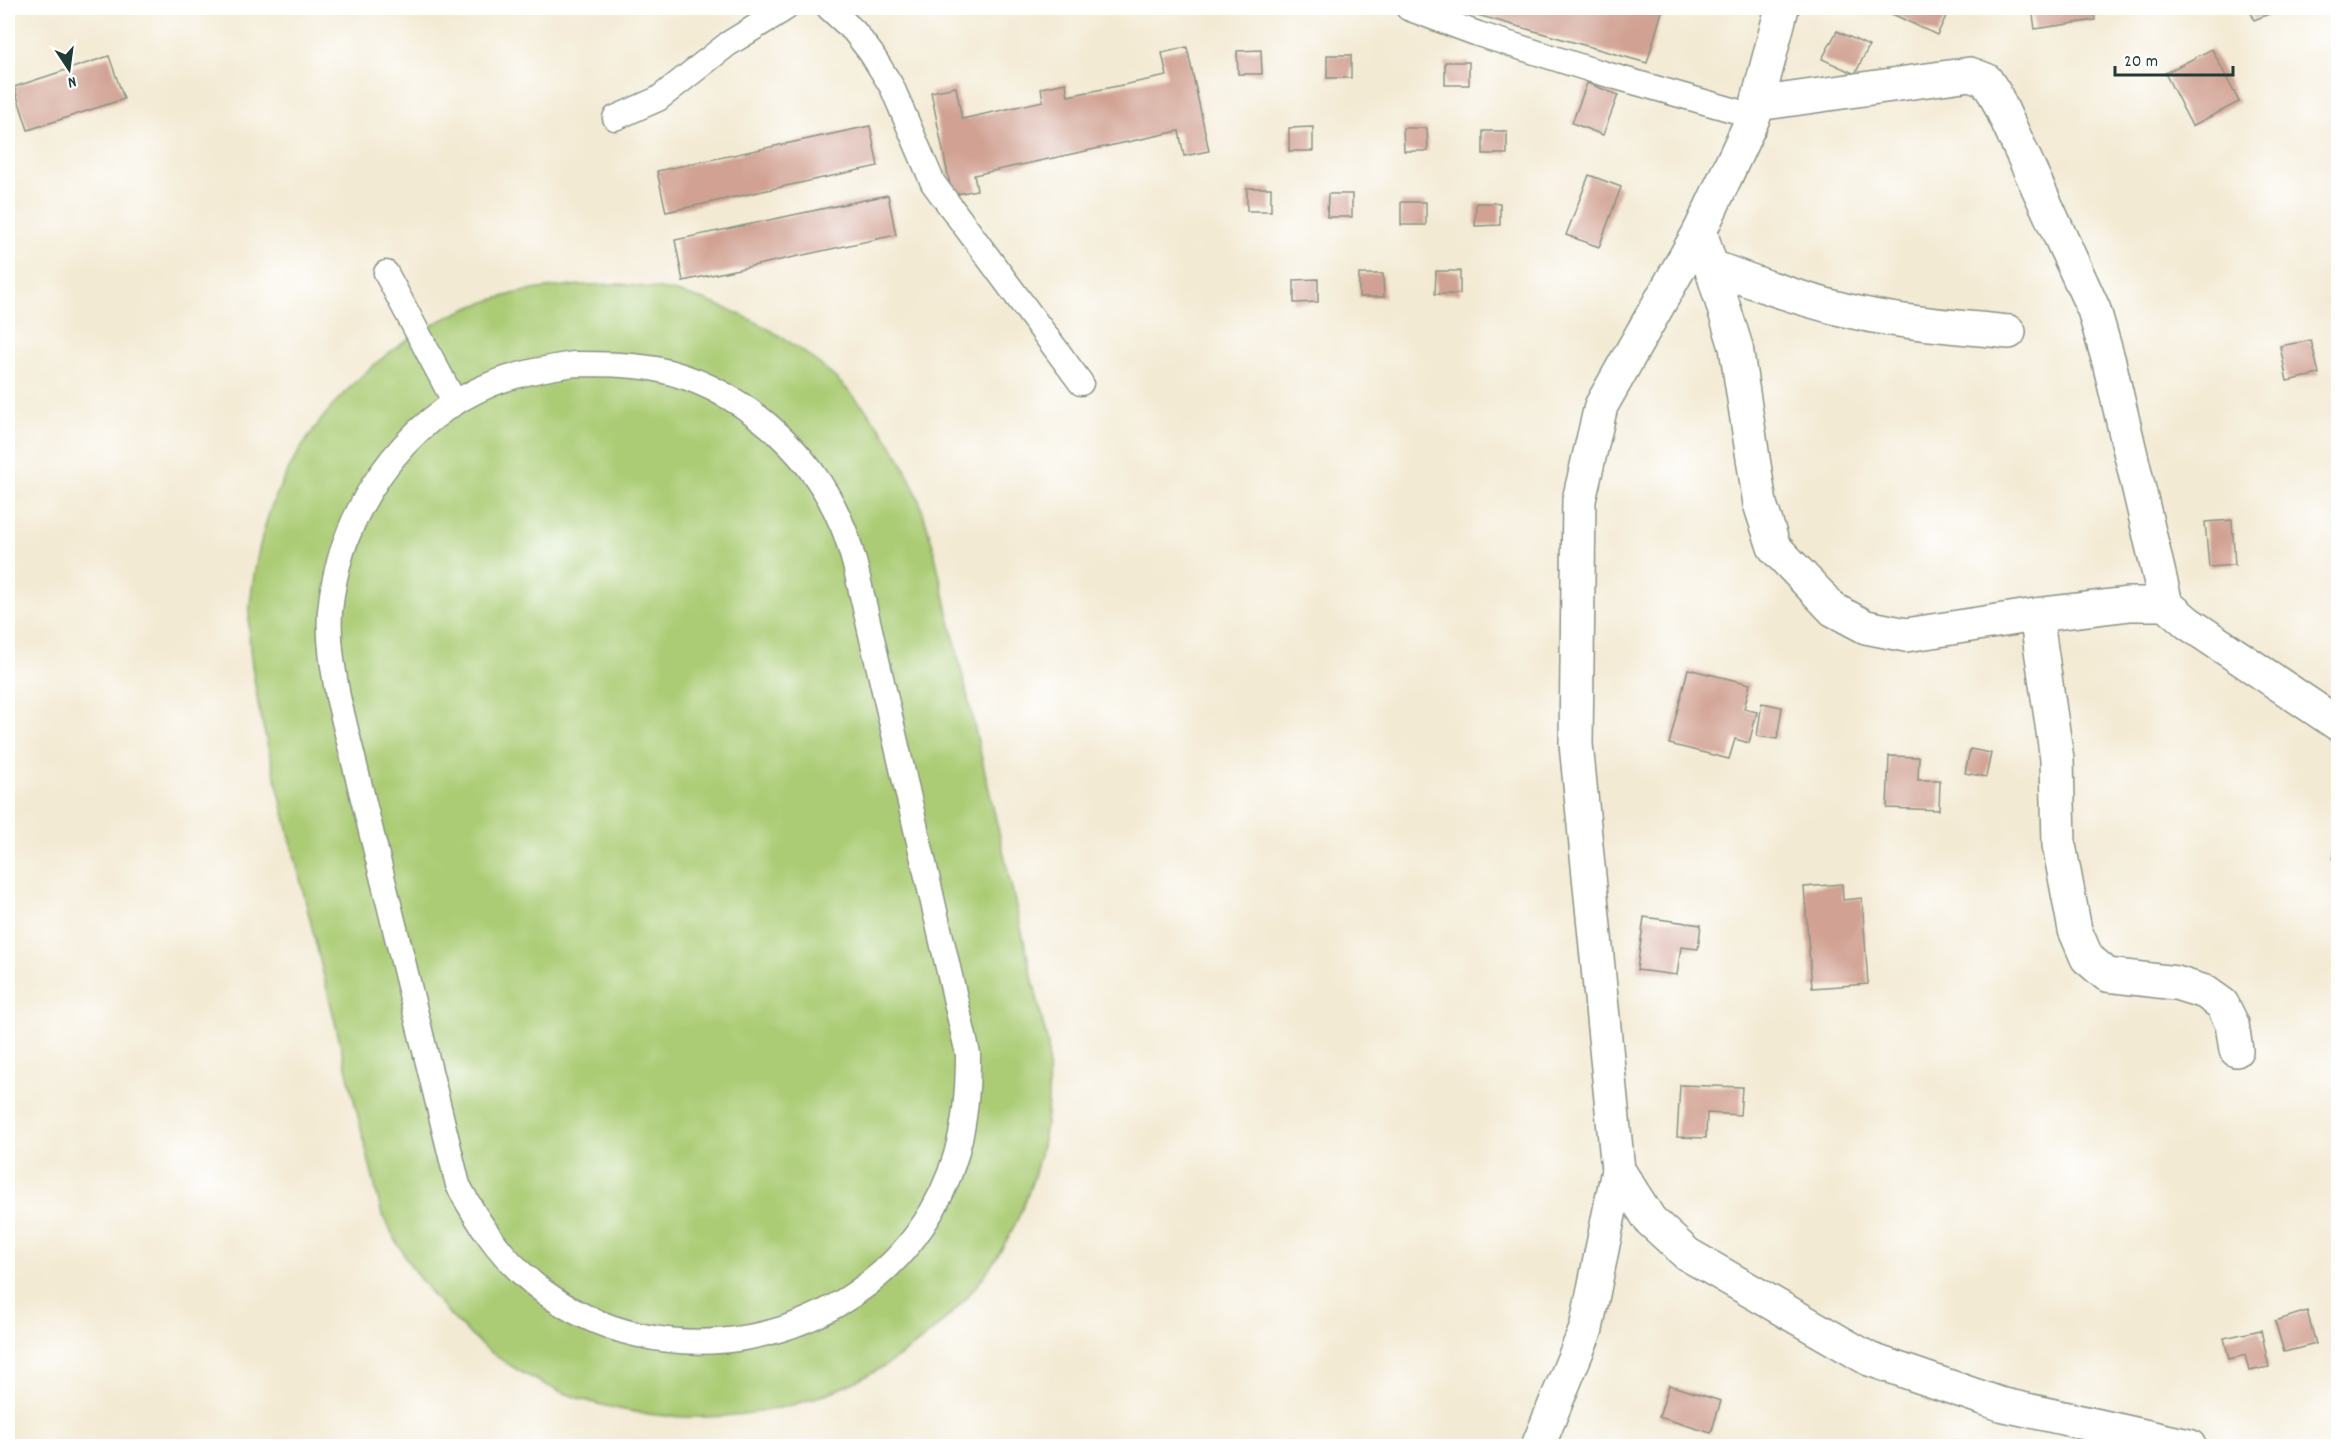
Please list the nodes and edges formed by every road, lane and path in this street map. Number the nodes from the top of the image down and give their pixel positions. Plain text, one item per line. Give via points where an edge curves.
1 (786, 8) edge
2 (829, 8) edge
3 (1408, 8) edge
4 (1782, 8) edge
5 (1755, 110) junction
6 (615, 118) dead end
7 (1700, 231) junction
8 (1710, 266) junction
9 (386, 273) dead end
10 (2009, 332) dead end
11 (1081, 383) dead end
12 (455, 403) junction
13 (2166, 604) junction
14 (2036, 615) junction
15 (2338, 724) edge
16 (2236, 1050) dead end
17 (1618, 1170) junction
18 (1538, 1446) edge
19 (2189, 1446) edge

1 - 6 lane via 728,44 658,99
2 - 11 lane via 854,31 892,87 933,183
3 - 5 lane via 1594,71
4 - 5 street
5 - 7 street
5 - 13 street via 1970,75 1986,80 2094,310
7 - 8 street
7 - 17 street via 1601,406 1578,500 1576,744
8 - 10 street via 1841,309
8 - 14 street via 1736,347 1760,504 1774,547 1834,610 1866,627 1906,635
9 - 12 lane
12 - 12 lane via 392,458 368,492 349,530 330,613 330,655 458,1185 504,1256 535,1285 609,1327 650,1338 693,1342 736,1340 776,1332 849,1298 909,1244 950,1175 962,1136 968,1096 968,1054 855,565 842,525 823,488 798,454 769,425 697,382 657,370 616,364 574,364 532,371
13 - 14 street via 2129,604
13 - 15 street
14 - 16 street via 2057,759 2059,844 2075,930 2087,958 2107,975 2176,983 2205,992 2222,1004 2232,1024
17 - 18 street via 1586,1329
17 - 19 street via 1650,1220 1687,1254 1869,1359 2000,1404

